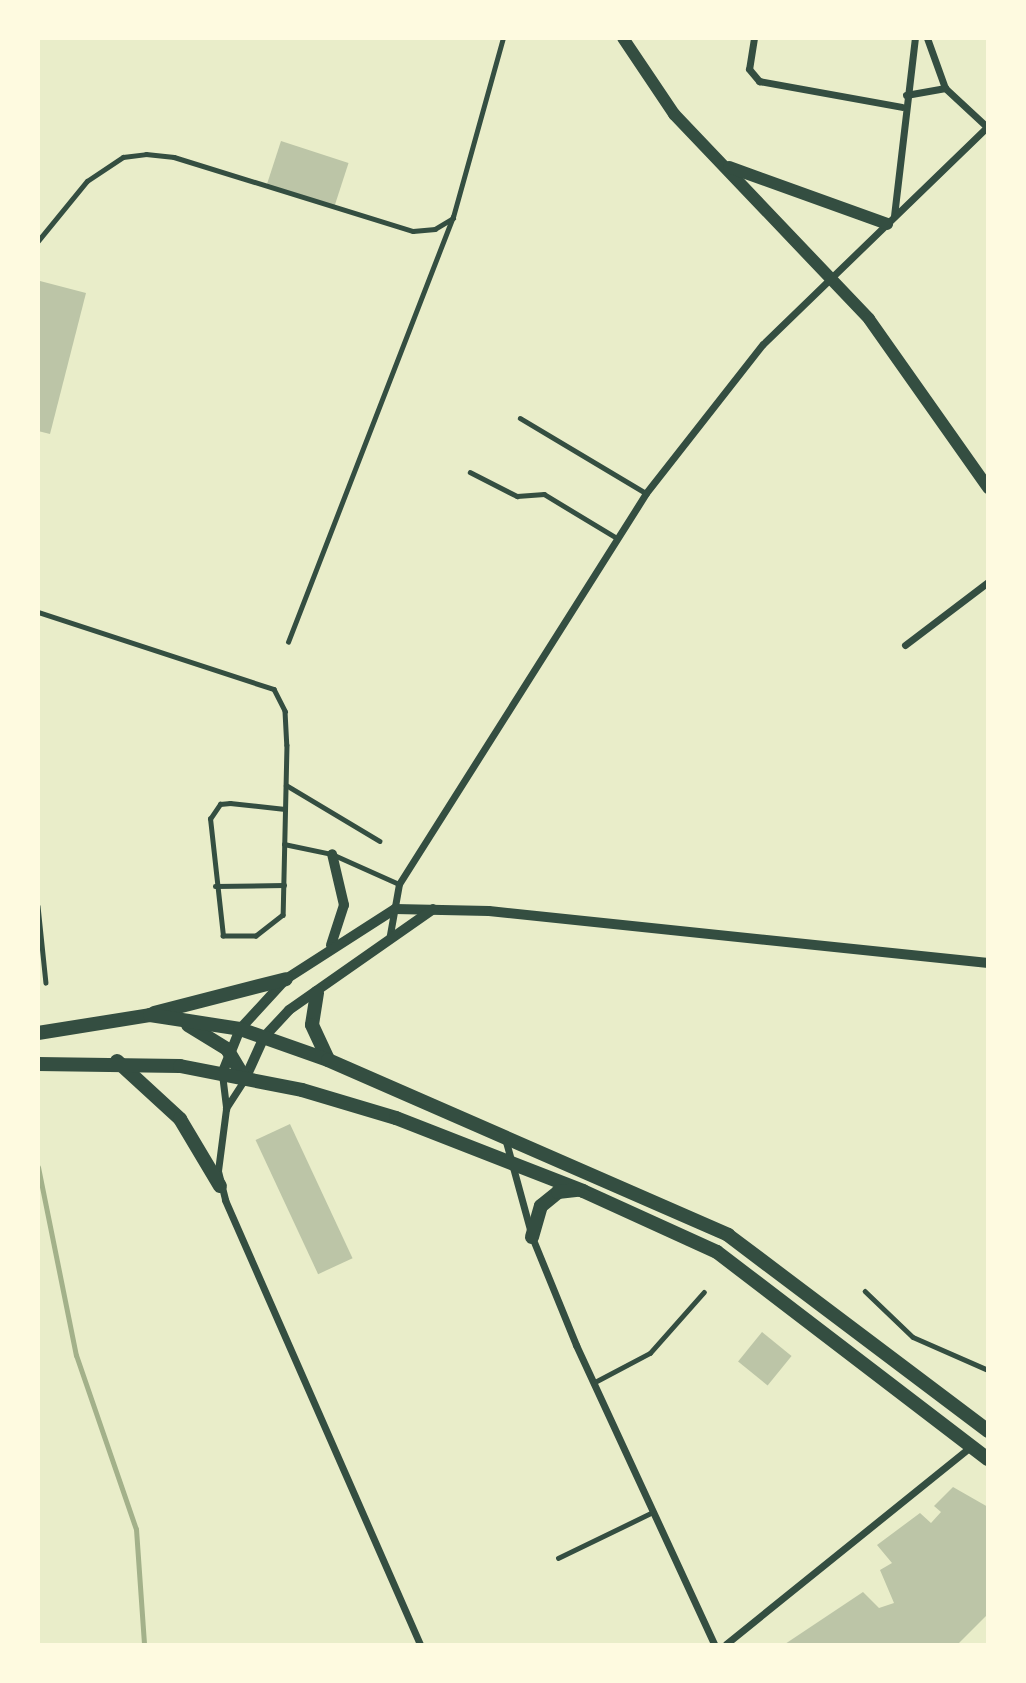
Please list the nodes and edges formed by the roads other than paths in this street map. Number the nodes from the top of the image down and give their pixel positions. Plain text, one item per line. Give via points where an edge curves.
1 (503, 38) edge
2 (623, 38) edge
3 (754, 38) edge
4 (915, 38) edge
5 (927, 38) edge
6 (945, 88) junction
7 (906, 94) junction
8 (902, 107) junction
9 (987, 127) edge
10 (725, 166) junction
11 (453, 218) junction
12 (890, 220) junction
13 (38, 242) edge
14 (830, 275) junction
15 (520, 418) dead end
16 (470, 472) dead end
17 (988, 488) edge
18 (646, 493) junction
19 (618, 538) junction
20 (988, 582) edge
21 (38, 612) edge
22 (288, 642) dead end
23 (905, 645) dead end
24 (285, 784) junction
25 (285, 809) junction
26 (380, 841) dead end
27 (284, 844) junction
28 (332, 854) junction
29 (284, 884) junction
30 (399, 884) junction
31 (215, 886) junction
32 (38, 906) edge
33 (394, 908) junction
34 (434, 908) junction
35 (389, 941) junction
36 (330, 948) junction
37 (988, 963) edge
38 (286, 979) junction
39 (46, 984) dead end
40 (317, 993) junction
41 (150, 1015) junction
42 (177, 1020) junction
43 (240, 1029) junction
44 (38, 1033) edge
45 (264, 1037) junction
46 (227, 1049) junction
47 (328, 1060) junction
48 (117, 1061) junction
49 (38, 1064) edge
50 (222, 1074) junction
51 (245, 1079) junction
52 (226, 1109) junction
53 (505, 1137) junction
54 (508, 1160) junction
55 (220, 1186) junction
56 (583, 1191) junction
57 (531, 1237) junction
58 (865, 1291) dead end
59 (704, 1292) dead end
60 (988, 1370) edge
61 (593, 1383) junction
62 (988, 1431) edge
63 (971, 1446) junction
64 (988, 1459) edge
65 (653, 1512) junction
66 (558, 1558) dead end
67 (420, 1644) edge
68 (714, 1644) edge
69 (726, 1644) edge

1 - 11 lane
2 - 10 main road via 661,98
3 - 8 street via 749,69 759,81
4 - 7 street
5 - 6 street
6 - 7 street
6 - 9 street
7 - 8 street
8 - 12 street
9 - 12 street
10 - 12 main road
10 - 14 main road
11 - 13 lane via 435,229 413,231 174,157 146,154 122,157 87,181
11 - 22 lane
12 - 14 street
14 - 17 main road via 869,319
14 - 18 street via 763,344
15 - 18 lane
16 - 19 lane via 517,496 544,495
18 - 19 street
19 - 30 street
20 - 23 street
21 - 24 lane via 274,689 285,711
24 - 25 lane
24 - 26 lane
25 - 27 lane
25 - 31 lane via 246,802 215,809 210,819
27 - 28 lane
27 - 29 lane
28 - 30 lane
28 - 36 street via 344,905
29 - 31 lane
29 - 31 lane via 277,924 256,936 234,937 223,936
30 - 33 street
32 - 39 lane
33 - 34 street
33 - 35 street
33 - 36 street
34 - 35 street
34 - 37 street
35 - 40 street
36 - 38 street
38 - 41 main road
38 - 43 street
40 - 45 street
40 - 47 main road via 312,1025
41 - 42 main road
41 - 44 main road
42 - 43 main road
42 - 46 main road
43 - 45 main road
43 - 46 street
45 - 47 main road
45 - 51 street
46 - 50 street
46 - 51 main road
47 - 53 main road
48 - 49 main road
48 - 50 main road
48 - 55 main road via 171,1107
50 - 51 main road
50 - 52 street
51 - 52 street
51 - 54 main road via 366,1109
52 - 55 street
53 - 54 street
53 - 62 main road via 728,1235
54 - 56 main road
54 - 57 street
55 - 67 street
56 - 57 main road via 549,1198 535,1214
56 - 63 main road via 716,1252
57 - 61 street
58 - 60 lane via 913,1337
59 - 61 lane via 659,1345
61 - 65 street
63 - 64 main road
63 - 69 street
65 - 66 lane
65 - 68 street

